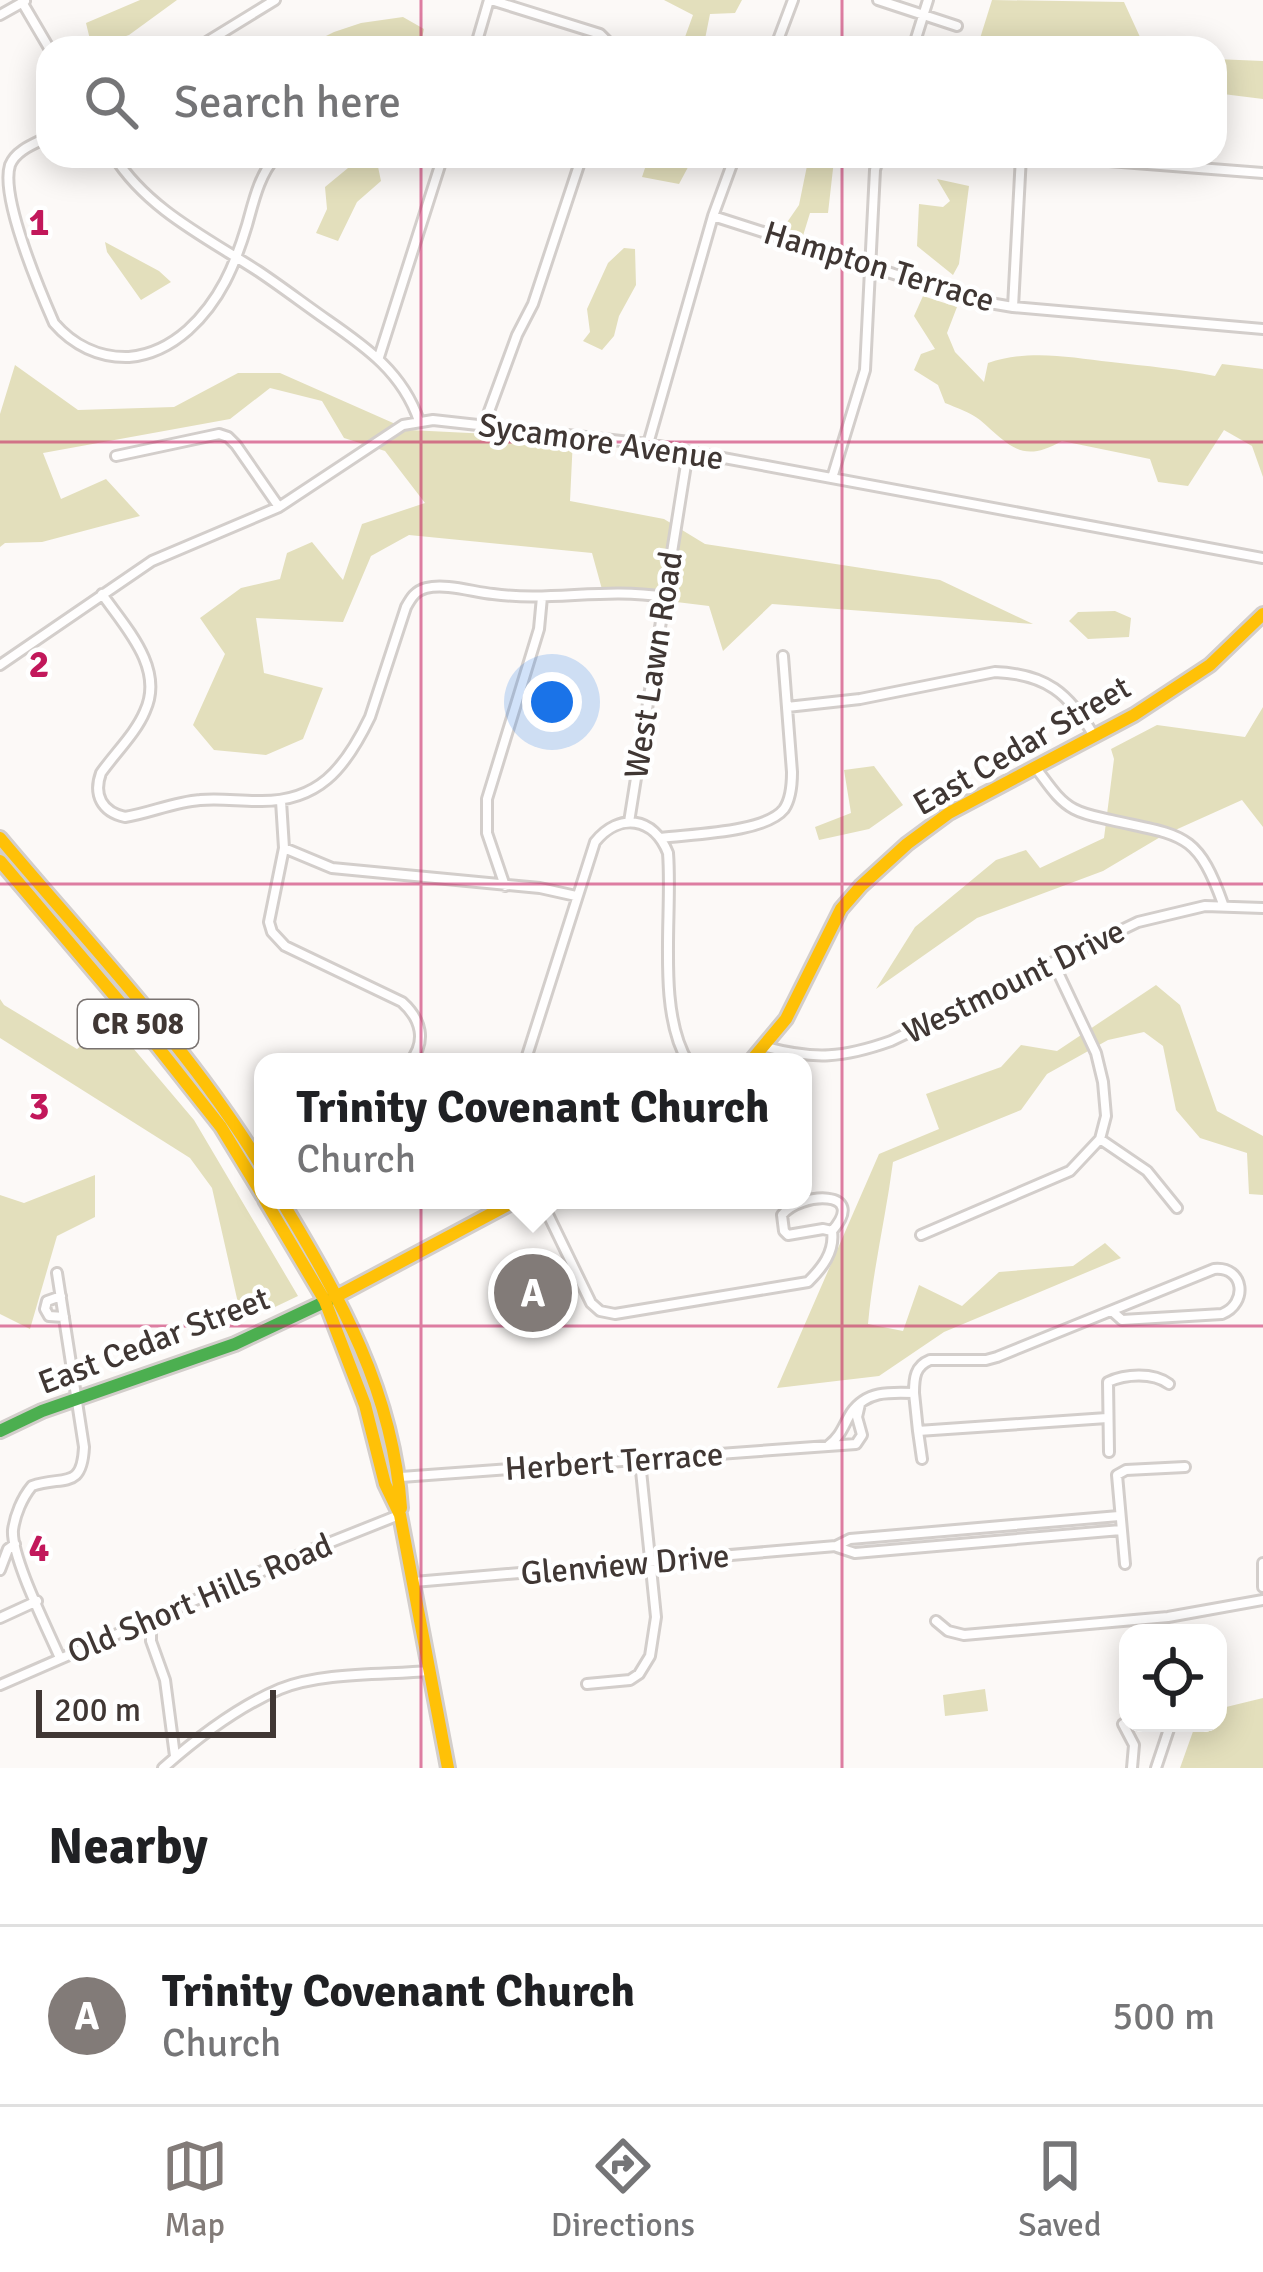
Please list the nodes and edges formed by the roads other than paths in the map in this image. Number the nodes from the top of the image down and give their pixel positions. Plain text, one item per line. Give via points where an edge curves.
1 (275, 0) edge
2 (490, 0) edge
3 (793, 0) edge
4 (878, 0) edge
5 (928, 0) edge
6 (24, 1) edge
7 (0, 15) edge
8 (924, 16) junction
9 (957, 26) dead end
10 (43, 36) edge
11 (216, 36) edge
12 (479, 36) edge
13 (603, 36) edge
14 (780, 36) edge
15 (918, 36) edge
16 (36, 143) edge
17 (122, 168) edge
18 (266, 168) edge
19 (439, 168) edge
20 (578, 168) edge
21 (731, 168) edge
22 (876, 168) edge
23 (1020, 168) edge
24 (1208, 168) edge
25 (1263, 172) edge
26 (713, 216) junction
27 (236, 258) junction
28 (869, 268) junction
29 (1012, 307) junction
30 (1263, 329) edge
31 (379, 357) junction
32 (419, 421) junction
33 (484, 424) junction
34 (648, 444) junction
35 (688, 452) junction
36 (116, 456) dead end
37 (832, 478) junction
38 (279, 507) junction
39 (1263, 558) edge
40 (102, 594) junction
41 (542, 597) junction
42 (665, 597) junction
43 (1260, 622) edge
44 (783, 656) dead end
45 (0, 665) edge
46 (787, 707) junction
47 (1094, 736) junction
48 (1035, 767) junction
49 (281, 801) junction
50 (629, 822) junction
51 (0, 838) edge
52 (662, 838) junction
53 (284, 848) junction
54 (0, 861) edge
55 (505, 886) junction
56 (577, 896) junction
57 (1223, 904) junction
58 (1263, 908) edge
59 (54, 916) junction
60 (1053, 962) junction
61 (766, 1047) junction
62 (417, 1053) edge
63 (528, 1053) edge
64 (683, 1053) edge
65 (760, 1053) edge
66 (795, 1053) edge
67 (812, 1057) edge
68 (211, 1102) junction
69 (1100, 1139) junction
70 (254, 1154) edge
71 (254, 1181) edge
72 (812, 1201) edge
73 (1177, 1208) dead end
74 (271, 1209) edge
75 (286, 1209) edge
76 (500, 1209) edge
77 (546, 1209) edge
78 (788, 1209) edge
79 (832, 1231) junction
80 (921, 1235) dead end
81 (57, 1273) dead end
82 (61, 1297) junction
83 (331, 1298) junction
84 (1112, 1311) junction
85 (64, 1317) junction
86 (1168, 1384) dead end
87 (914, 1393) junction
88 (75, 1400) junction
89 (860, 1404) junction
90 (1107, 1418) junction
91 (372, 1427) junction
92 (0, 1430) edge
93 (919, 1431) junction
94 (827, 1446) junction
95 (1108, 1452) dead end
96 (922, 1459) dead end
97 (640, 1461) junction
98 (1185, 1467) dead end
99 (401, 1477) junction
100 (400, 1515) junction
101 (1119, 1516) junction
102 (1121, 1530) junction
103 (15, 1544) junction
104 (836, 1546) junction
105 (650, 1563) junction
106 (1263, 1563) edge
107 (1125, 1564) dead end
108 (0, 1570) edge
109 (414, 1582) junction
110 (1263, 1587) edge
111 (1263, 1600) edge
112 (37, 1601) junction
113 (158, 1617) junction
114 (1168, 1617) junction
115 (0, 1618) edge
116 (936, 1621) dead end
117 (1169, 1624) edge
118 (60, 1658) junction
119 (429, 1671) junction
120 (0, 1684) edge
121 (587, 1684) dead end
122 (1127, 1732) edge
123 (1169, 1732) edge
124 (175, 1757) junction
125 (163, 1768) edge
126 (448, 1768) edge
127 (1132, 1768) edge
128 (1156, 1768) edge

1 - 11 street
2 - 12 street
2 - 13 street
3 - 14 street
4 - 8 street
5 - 8 street
6 - 7 street
6 - 10 street
8 - 9 street
8 - 15 street
16 - 27 street via 11,162 8,188 25,257 55,323 75,342 118,356 163,348 209,308
17 - 27 street
18 - 27 street
19 - 31 street
20 - 33 street
21 - 26 street
22 - 28 street
23 - 29 street
24 - 25 street
26 - 28 street, Hampton Terrace
26 - 34 street
27 - 31 street
28 - 29 street, Hampton Terrace
28 - 37 street via 865,370
29 - 30 street, Hampton Terrace
31 - 32 street
32 - 33 street, Sycamore Avenue
32 - 38 street
33 - 34 street, Sycamore Avenue
34 - 35 street, Sycamore Avenue
35 - 37 street, Sycamore Avenue
35 - 42 street, West Lawn Road
36 - 38 street via 219,434 236,445
37 - 39 street, Sycamore Avenue
38 - 40 street via 152,561
40 - 45 street
40 - 49 street via 143,656 151,687 145,712 99,778 104,806 125,817 199,800
41 - 42 street
41 - 49 street via 417,592 351,751 313,791
41 - 55 street via 487,800 487,833
42 - 50 street, West Lawn Road
43 - 47 main road, East Cedar Street via 1210,664
44 - 46 street
46 - 47 street via 1015,673 1058,689
46 - 52 street via 792,772 785,808 746,827
47 - 48 main road, East Cedar Street
48 - 57 street via 1078,811 1191,844
48 - 61 main road, East Cedar Street via 949,814 861,886
49 - 53 street
50 - 52 street
50 - 56 street, West Lawn Road via 600,835
51 - 59 main road, CR 508
52 - 64 street via 671,1003
53 - 55 street via 332,868
53 - 62 street via 272,932 285,946 402,1002 420,1029
54 - 59 main road, CR 508
55 - 56 street
56 - 63 street, West Lawn Road
57 - 58 street, Westmount Drive
57 - 60 street, Westmount Drive via 1138,922
59 - 68 main road, CR 508
60 - 67 street, Westmount Drive via 891,1041
60 - 69 street via 1096,1053 1106,1116
61 - 65 main road, East Cedar Street
61 - 66 street, Westmount Drive
68 - 70 main road, CR 508 via 233,1119
68 - 71 main road, CR 508
69 - 73 street via 1147,1171
69 - 80 street via 1070,1171
72 - 79 street via 836,1199 843,1208
74 - 83 main road, CR 508
75 - 83 main road, CR 508
76 - 83 main road, East Cedar Street
77 - 79 street via 591,1303 615,1315 808,1282 824,1265
78 - 79 street via 782,1215 788,1235
81 - 82 street
82 - 85 street
82 - 85 street via 45,1309
83 - 88 main road, East Cedar Street via 235,1344
83 - 91 main road, CR 508
83 - 99 main road, CR 508 via 373,1380
84 - 84 street via 1221,1268 1240,1288 1233,1310 1222,1314 1122,1320
84 - 87 street via 998,1358 922,1363
85 - 88 street
86 - 90 street via 1154,1376 1110,1380
87 - 89 street via 882,1393
87 - 93 street
88 - 92 main road, East Cedar Street
88 - 103 street via 83,1467 28,1491
89 - 94 street
89 - 94 street via 860,1442
90 - 93 street
90 - 95 street
91 - 99 main road via 390,1475
91 - 100 main road, CR 508
93 - 96 street
94 - 97 street, Herbert Terrace
97 - 99 street, Herbert Terrace
97 - 105 street
98 - 101 street via 1119,1473
99 - 100 main road, CR 508
100 - 109 main road, CR 508
100 - 113 street, Old Short Hills Road
101 - 102 street
101 - 104 street, Glenview Drive
102 - 104 street, Glenview Drive via 855,1553
102 - 107 street
103 - 108 street
103 - 112 street
104 - 105 street, Glenview Drive
105 - 109 street, Glenview Drive
105 - 121 street via 650,1656 630,1680
106 - 110 street
109 - 119 main road, CR 508
111 - 114 street
112 - 115 street
112 - 118 street
113 - 118 street, Old Short Hills Road
113 - 124 street via 151,1641
114 - 116 street via 964,1635
114 - 117 street
118 - 120 street, Old Short Hills Road
119 - 124 street via 282,1688
119 - 126 main road, CR 508
122 - 127 street
123 - 128 street
124 - 125 street

